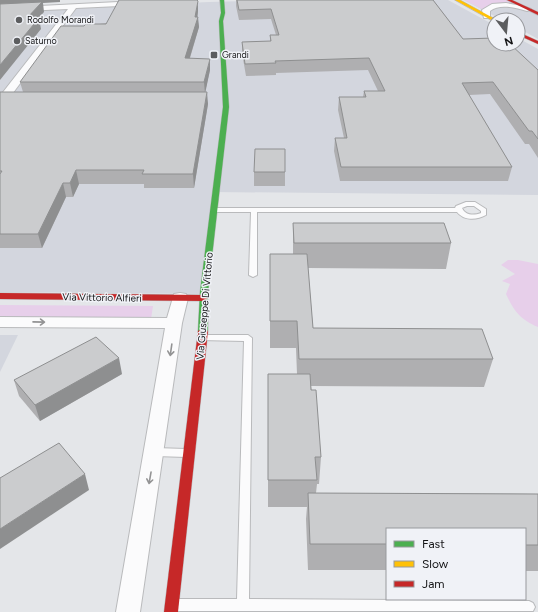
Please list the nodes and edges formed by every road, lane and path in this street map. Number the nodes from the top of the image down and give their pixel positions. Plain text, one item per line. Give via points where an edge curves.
1 (222, 0) edge
2 (457, 0) edge
3 (509, 0) edge
4 (147, 2) edge
5 (522, 5) edge
6 (74, 6) junction
7 (0, 10) edge
8 (487, 12) edge
9 (538, 14) edge
10 (486, 15) edge
11 (526, 37) edge
12 (538, 43) edge
13 (1, 99) edge
14 (18, 99) edge
15 (217, 99) dead end
16 (226, 99) junction
17 (214, 210) junction
18 (254, 210) junction
19 (458, 210) dead end
20 (253, 276) dead end
21 (0, 296) edge
22 (180, 298) junction
23 (204, 298) junction
24 (0, 322) edge
25 (174, 324) junction
26 (202, 338) junction
27 (155, 452) junction
28 (189, 453) junction
29 (243, 605) junction
30 (529, 607) dead end
31 (171, 609) edge
32 (128, 612) edge

1 - 16 street, Via Giuseppe Di Vittorio
2 - 10 street
3 - 5 street
4 - 6 street
5 - 8 street via 492,7 486,10
5 - 9 street
6 - 7 street
6 - 13 street
11 - 12 street
13 - 14 street
15 - 16 street
16 - 17 street, Via Giuseppe Di Vittorio
17 - 18 lane
17 - 23 street, Via Giuseppe Di Vittorio
18 - 19 lane
18 - 20 lane
21 - 22 street, Via Vittorio Alfieri
22 - 23 street, Via Vittorio Alfieri
22 - 25 street
23 - 26 street, Via Giuseppe Di Vittorio
24 -> 25 street
25 -> 27 street
26 - 28 street, Via Giuseppe Di Vittorio
26 - 29 lane via 248,338
27 - 28 lane
27 -> 32 street
28 - 31 street, Via Giuseppe Di Vittorio
29 - 30 lane
29 - 31 lane

